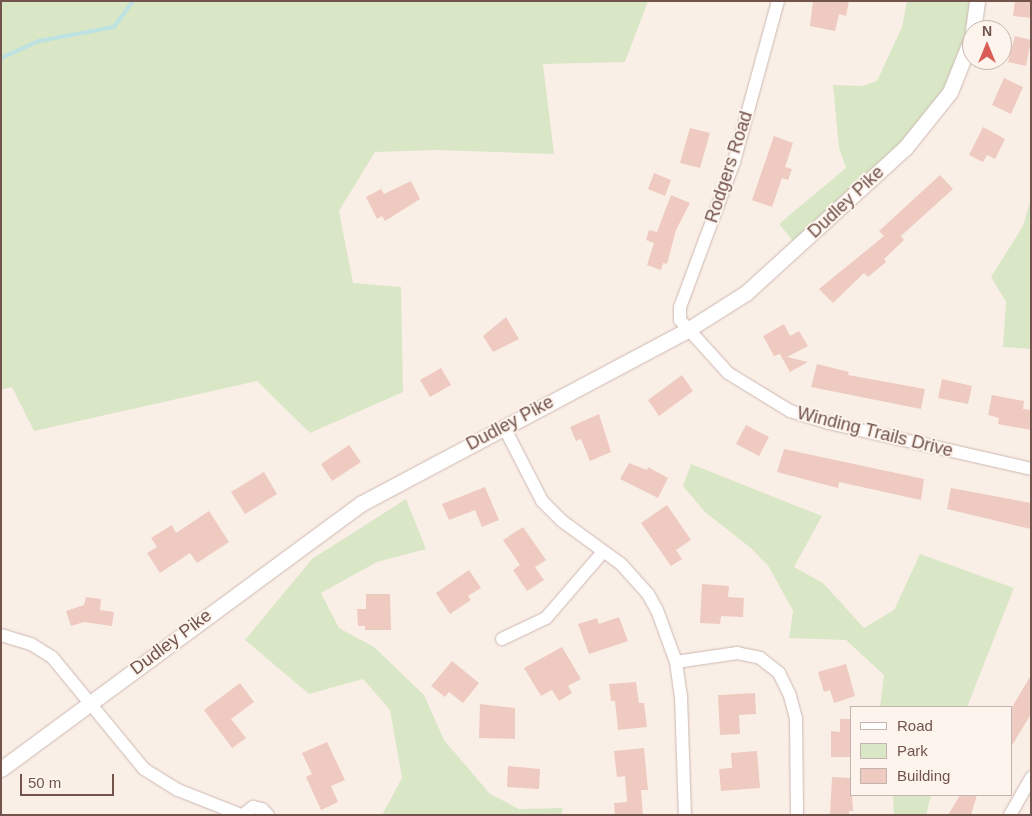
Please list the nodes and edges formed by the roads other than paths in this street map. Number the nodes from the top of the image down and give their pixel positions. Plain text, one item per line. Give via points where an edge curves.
1 (778, 1) edge
2 (977, 1) edge
3 (974, 20) edge
4 (962, 62) edge
5 (689, 329) junction
6 (504, 427) junction
7 (1031, 469) edge
8 (604, 552) junction
9 (1, 635) edge
10 (502, 639) dead end
11 (676, 662) junction
12 (90, 702) junction
13 (1, 769) edge
14 (1031, 778) edge
15 (242, 815) edge
16 (268, 815) edge
17 (685, 815) edge
18 (797, 815) edge
19 (1010, 815) edge

1 - 5 street, Rodgers Road via 734,162 680,307 680,320
2 - 3 street
4 - 5 street, Dudley Pike via 950,92 905,148 746,293
5 - 6 street, Dudley Pike
5 - 7 street, Winding Trails Drive via 728,373 790,411 829,423
6 - 8 street via 542,502
6 - 12 street, Dudley Pike via 362,503
8 - 10 street via 546,618
8 - 11 street via 621,564 648,594
9 - 12 street via 31,644 52,657
11 - 17 street via 681,696
11 - 18 street via 737,653 760,658 779,673 796,718
12 - 13 street, Dudley Pike
12 - 15 street via 144,769 178,790
14 - 19 street
15 - 16 street via 258,807

